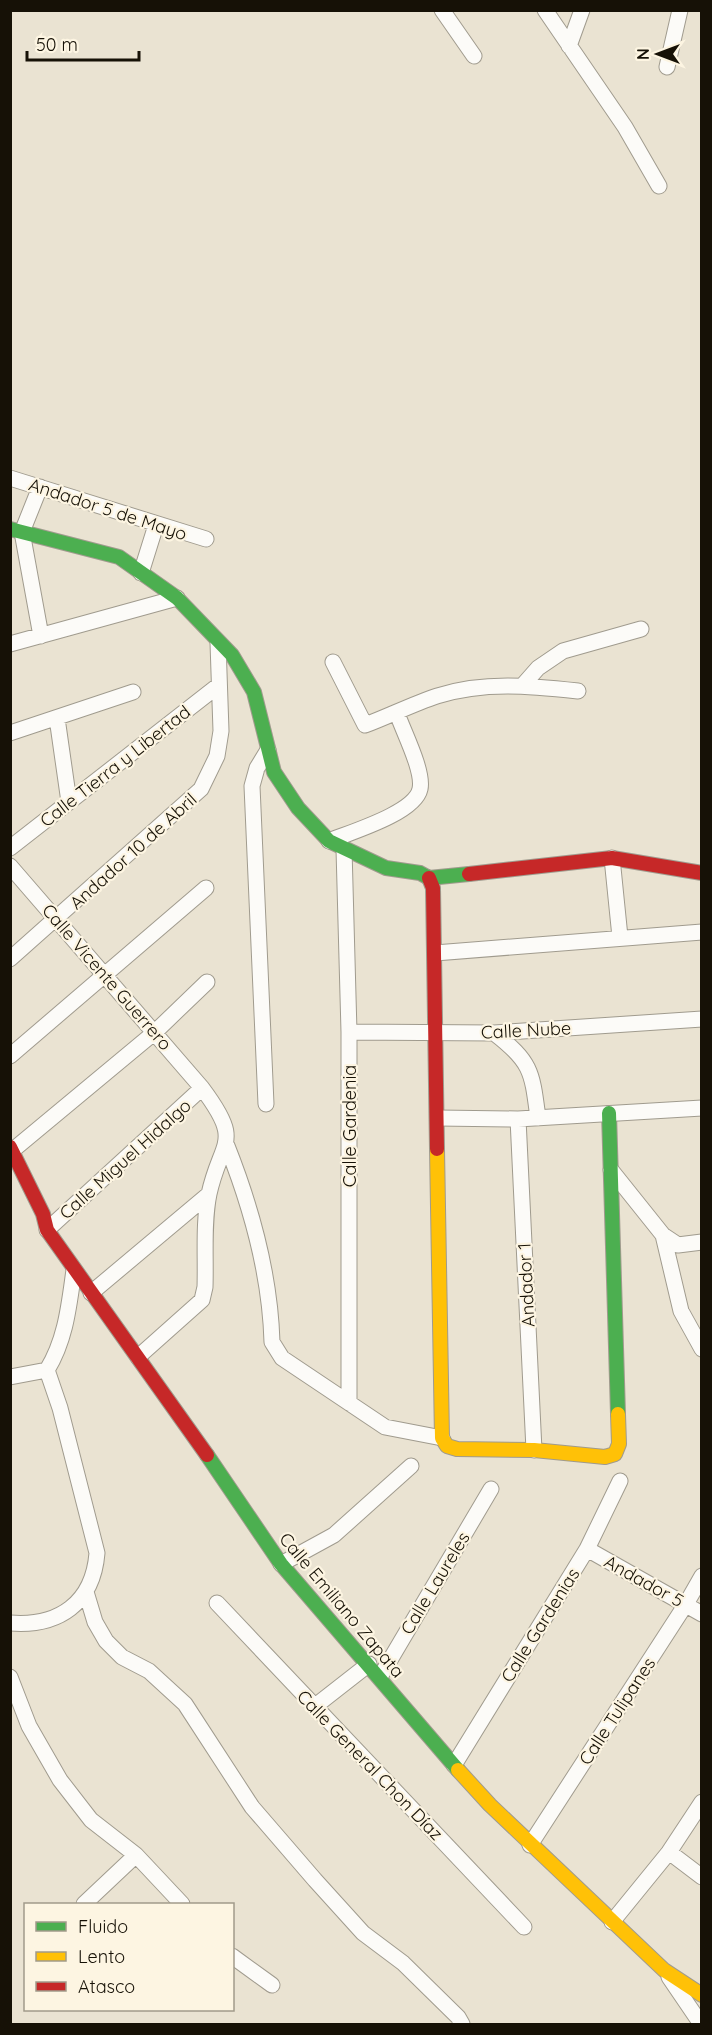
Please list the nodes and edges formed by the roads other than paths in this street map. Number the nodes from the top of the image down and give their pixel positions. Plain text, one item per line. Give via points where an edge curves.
1 (442, 10) edge
2 (545, 10) edge
3 (582, 10) edge
4 (680, 10) edge
5 (569, 46) junction
6 (474, 56) dead end
7 (668, 67) dead end
8 (659, 186) dead end
9 (10, 478) edge
10 (40, 487) junction
11 (156, 525) junction
12 (16, 531) edge
13 (206, 539) dead end
14 (141, 573) junction
15 (177, 598) junction
16 (642, 629) dead end
17 (41, 636) junction
18 (218, 643) junction
19 (10, 644) edge
20 (333, 662) dead end
21 (219, 685) junction
22 (523, 686) junction
23 (133, 692) dead end
24 (578, 692) dead end
25 (397, 713) junction
26 (57, 718) junction
27 (10, 733) edge
28 (268, 750) junction
29 (69, 802) junction
30 (329, 841) junction
31 (10, 848) edge
32 (344, 849) junction
33 (612, 858) junction
34 (10, 866) edge
35 (702, 873) edge
36 (429, 878) junction
37 (206, 888) dead end
38 (57, 920) junction
39 (702, 932) edge
40 (620, 938) junction
41 (435, 953) junction
42 (10, 959) edge
43 (103, 974) junction
44 (207, 982) dead end
45 (702, 1019) edge
46 (435, 1031) junction
47 (155, 1032) junction
48 (349, 1032) junction
49 (494, 1033) junction
50 (10, 1056) edge
51 (202, 1089) junction
52 (266, 1104) dead end
53 (702, 1108) edge
54 (609, 1113) junction
55 (438, 1118) junction
56 (538, 1118) junction
57 (518, 1119) junction
58 (227, 1146) junction
59 (12, 1149) edge
60 (611, 1170) junction
61 (209, 1194) junction
62 (47, 1230) junction
63 (663, 1235) junction
64 (702, 1242) edge
65 (74, 1270) junction
66 (91, 1293) junction
67 (702, 1349) edge
68 (138, 1357) junction
69 (47, 1371) junction
70 (10, 1377) edge
71 (349, 1403) junction
72 (442, 1438) junction
73 (534, 1450) junction
74 (411, 1466) dead end
75 (620, 1481) dead end
76 (491, 1489) dead end
77 (587, 1549) junction
78 (281, 1564) junction
79 (702, 1576) edge
80 (86, 1592) junction
81 (217, 1603) dead end
82 (687, 1604) junction
83 (702, 1614) edge
84 (10, 1623) edge
85 (369, 1664) junction
86 (10, 1677) edge
87 (380, 1677) junction
88 (314, 1707) junction
89 (454, 1765) junction
90 (702, 1802) edge
91 (530, 1845) junction
92 (669, 1852) junction
93 (136, 1855) junction
94 (702, 1877) edge
95 (86, 1903) edge
96 (180, 1903) edge
97 (612, 1922) junction
98 (524, 1927) dead end
99 (234, 1957) edge
100 (664, 1970) junction
101 (272, 1985) dead end
102 (702, 1995) edge
103 (462, 2025) edge
104 (701, 2025) edge

1 - 6 street
2 - 5 street
3 - 5 street
4 - 7 street
5 - 8 street via 625,127
9 - 10 street, Andador 5 de Mayo
10 - 11 street, Andador 5 de Mayo
10 - 12 street
11 - 13 street, Andador 5 de Mayo
11 - 14 street
12 - 14 street via 119,557
12 - 17 street
14 - 15 street
15 - 17 street
15 - 18 street
16 - 22 street via 563,651 538,668
17 - 19 street
18 - 21 street
18 - 28 street via 232,655 254,692
20 - 25 street via 365,726
21 - 29 street, Calle Tierra y Libertad
21 - 38 street, Andador 10 de Abril via 220,739 217,756 201,789
22 - 24 street
22 - 25 street via 483,686 437,696
23 - 26 street
25 - 30 street via 418,768 420,789 409,807
26 - 27 street
26 - 29 street
28 - 30 street via 274,772 298,808
28 - 52 street via 252,786
29 - 31 street, Calle Tierra y Libertad
30 - 32 street
32 - 36 street via 386,868
32 - 48 street, Calle Gardenia
33 - 35 street
33 - 36 street
33 - 40 street
34 - 38 street, Calle Vicente Guerrero
36 - 41 street via 433,888
37 - 43 street
38 - 42 street, Andador 10 de Abril
38 - 43 street, Calle Vicente Guerrero
39 - 40 street
40 - 41 street
41 - 46 street
43 - 47 street, Calle Vicente Guerrero
43 - 50 street
44 - 47 street
45 - 49 street, Calle Nube
46 - 48 street, Calle Nube
46 - 49 street, Calle Nube
46 - 55 street
47 - 51 street, Calle Vicente Guerrero
47 - 59 street
48 - 71 street, Calle Gardenia
49 - 56 street via 528,1063
51 - 58 street, Calle Vicente Guerrero via 222,1114
51 - 62 street, Calle Miguel Hidalgo
53 - 54 street
54 - 56 street
54 - 60 street
55 - 57 street
55 - 72 street
56 - 57 street
57 - 73 street, Andador 1
58 - 61 street
58 - 71 street, Calle Vicente Guerrero via 267,1275 275,1349 282,1358
59 - 62 street, Calle Emiliano Zapata
60 - 63 street
60 - 73 street via 619,1444 615,1454 604,1457
61 - 66 street
61 - 68 street via 202,1299
62 - 65 street, Calle Emiliano Zapata
63 - 64 street via 678,1245
63 - 67 street via 681,1311
65 - 66 street, Calle Emiliano Zapata
65 - 69 street via 65,1329
66 - 68 street, Calle Emiliano Zapata
68 - 78 street, Calle Emiliano Zapata
69 - 70 street
69 - 80 street via 97,1553 96,1571
71 - 72 street, Calle Vicente Guerrero via 385,1427
72 - 73 street via 447,1446 457,1449
74 - 78 street via 334,1535
75 - 77 street, Calle Gardenias
76 - 87 street, Calle Laureles
77 - 82 street, Andador 5
77 - 89 street, Calle Gardenias
78 - 85 street, Calle Emiliano Zapata
79 - 82 street, Calle Tulipanes
80 - 84 street via 69,1611 51,1621
80 - 103 street via 95,1622 106,1641 122,1657 149,1671 185,1704 252,1807 363,1932 403,1963
81 - 88 street, Calle General Chon Díaz
82 - 83 street, Andador 5
82 - 91 street, Calle Tulipanes
85 - 87 street, Calle Emiliano Zapata
85 - 88 street
86 - 93 street via 29,1726 60,1780 91,1820
87 - 89 street, Calle Emiliano Zapata
88 - 98 street, Calle General Chon Díaz
89 - 91 street, Calle Emiliano Zapata
90 - 92 street
91 - 97 street, Calle Emiliano Zapata
92 - 94 street
92 - 97 street
93 - 95 street
93 - 96 street
97 - 100 street, Calle Emiliano Zapata
99 - 101 street
100 - 102 street, Calle Emiliano Zapata
100 - 104 street

